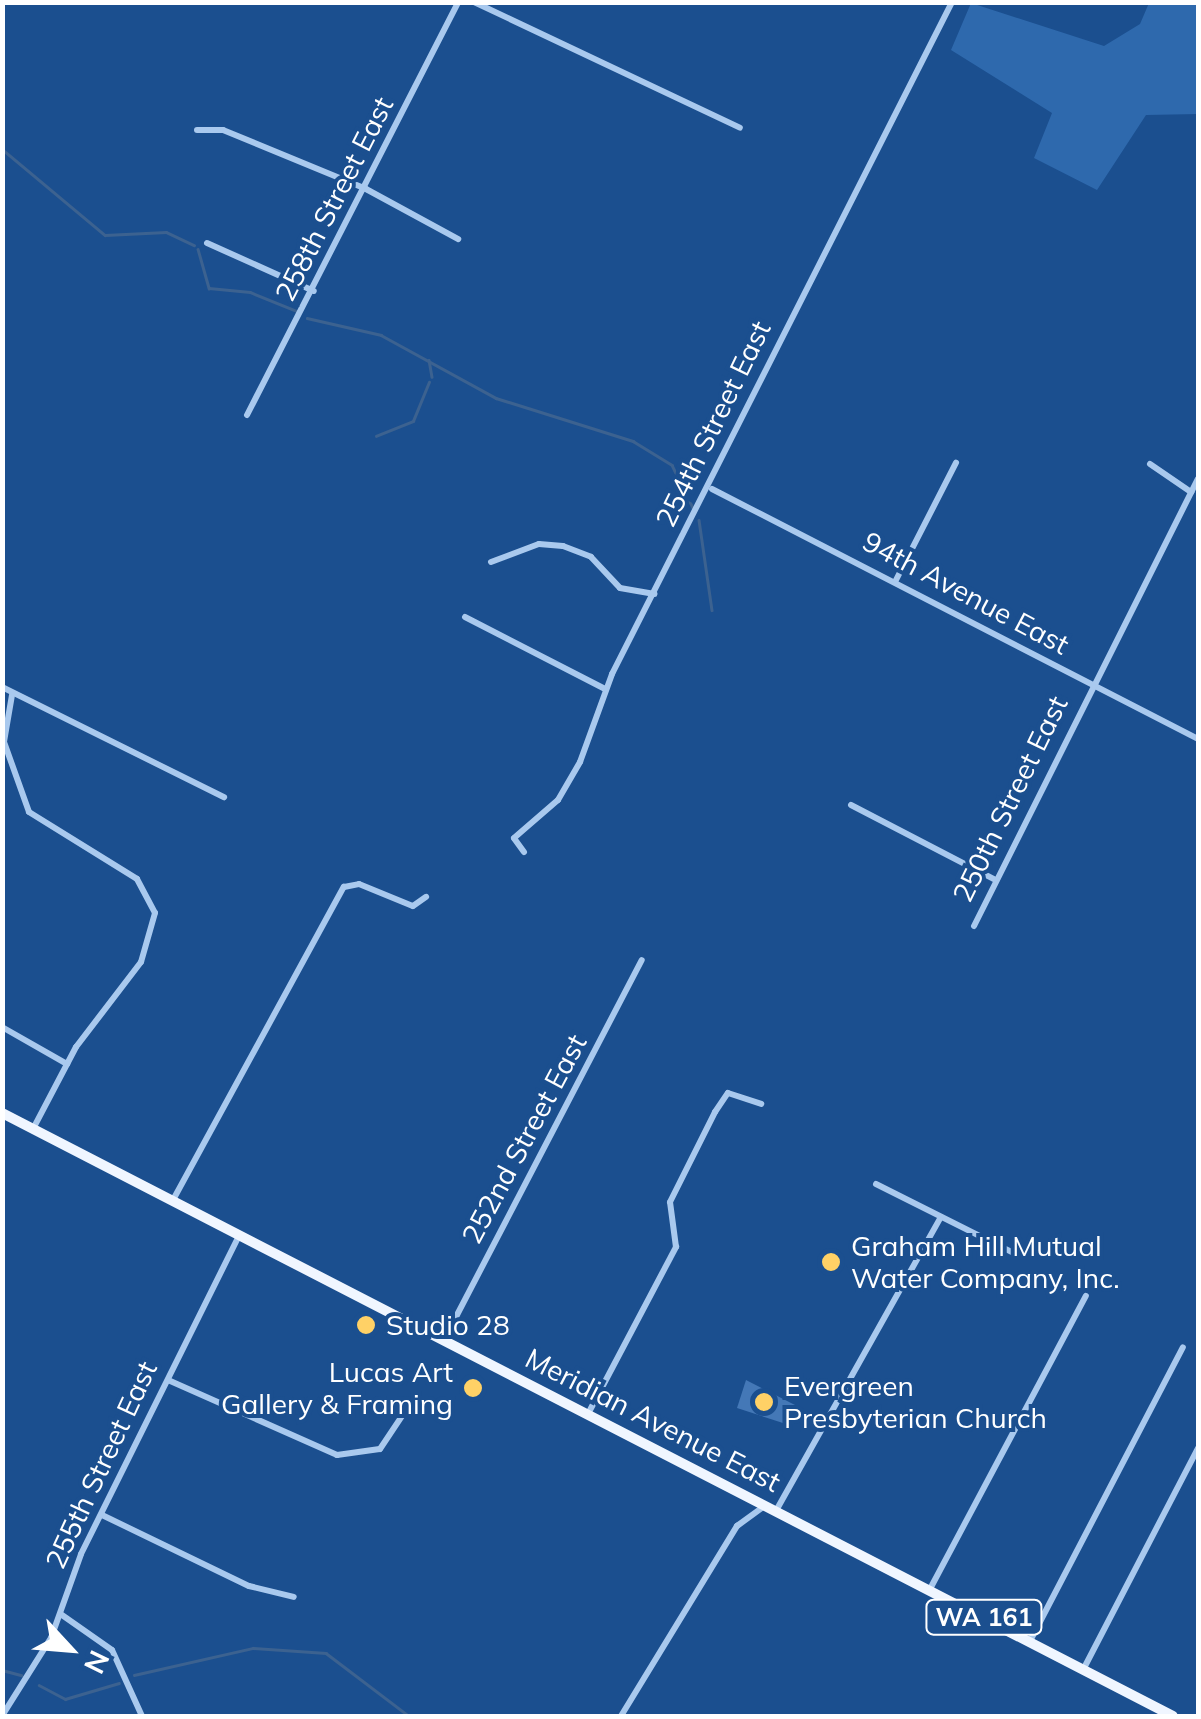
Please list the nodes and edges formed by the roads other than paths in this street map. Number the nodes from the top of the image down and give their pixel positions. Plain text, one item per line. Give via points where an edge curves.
1 (458, 2) edge
2 (474, 2) edge
3 (952, 2) edge
4 (740, 128) dead end
5 (197, 130) dead end
6 (366, 190) junction
7 (458, 239) dead end
8 (207, 243) dead end
9 (314, 291) junction
10 (247, 414) dead end
11 (956, 464) dead end
12 (1150, 464) dead end
13 (1198, 478) edge
14 (712, 489) junction
15 (1191, 492) junction
16 (491, 562) dead end
17 (896, 582) junction
18 (656, 594) junction
19 (465, 617) dead end
20 (1092, 685) junction
21 (2, 687) edge
22 (605, 689) junction
23 (12, 696) junction
24 (1198, 739) edge
25 (224, 797) dead end
26 (851, 806) dead end
27 (524, 852) dead end
28 (994, 879) junction
29 (426, 896) dead end
30 (974, 926) dead end
31 (642, 960) dead end
32 (2, 1027) edge
33 (67, 1064) junction
34 (761, 1104) dead end
35 (2, 1113) edge
36 (33, 1129) junction
37 (876, 1184) dead end
38 (173, 1200) junction
39 (941, 1217) junction
40 (239, 1236) junction
41 (1012, 1252) dead end
42 (1086, 1296) dead end
43 (445, 1338) junction
44 (1184, 1347) dead end
45 (168, 1380) junction
46 (406, 1410) dead end
47 (589, 1412) junction
48 (1198, 1448) edge
49 (773, 1507) junction
50 (102, 1515) junction
51 (930, 1588) junction
52 (294, 1598) dead end
53 (62, 1615) junction
54 (1030, 1641) junction
55 (1084, 1670) junction
56 (3, 1713) edge
57 (142, 1716) edge
58 (621, 1716) edge
59 (1173, 1716) edge

1 - 6 street, 258th Street East
2 - 4 street
3 - 14 street, 254th Street East via 744,408
5 - 6 street via 223,130
6 - 7 street
6 - 9 street, 258th Street East
8 - 9 street
9 - 10 street, 258th Street East
11 - 17 street
12 - 15 street
13 - 15 street, 250th Street East
14 - 17 street, 94th Avenue East
14 - 18 street, 254th Street East
15 - 20 street, 250th Street East
16 - 18 street via 539,544 563,546 591,556 620,588
17 - 20 street, 94th Avenue East
18 - 22 street, 254th Street East
19 - 22 street
20 - 24 street, 94th Avenue East
20 - 28 street, 250th Street East
21 - 23 street
22 - 27 street, 254th Street East via 562,794 514,838
23 - 25 street
23 - 33 street via 4,742 29,812 137,879 154,906 154,932 140,962
26 - 28 street
28 - 30 street, 250th Street East
29 - 38 street via 408,906 351,884
31 - 43 street, 252nd Street East
32 - 33 street
33 - 36 street
34 - 47 street via 728,1093 715,1112 670,1202 676,1248
35 - 36 main road, Meridian Avenue East / WA 161
36 - 38 main road, Meridian Avenue East / WA 161
37 - 39 street
38 - 40 main road, Meridian Avenue East / WA 161
39 - 41 street
39 - 49 street
40 - 43 main road, Meridian Avenue East / WA 161
40 - 45 street, 255th Street East
42 - 51 street
43 - 47 main road, Meridian Avenue East / WA 161
44 - 54 street
45 - 46 street via 338,1456 380,1449
45 - 50 street, 255th Street East
47 - 49 main road, Meridian Avenue East / WA 161
48 - 55 street
49 - 51 main road, Meridian Avenue East / WA 161
49 - 58 street via 732,1534
50 - 52 street via 249,1586
50 - 53 street, 255th Street East
51 - 54 main road, Meridian Avenue East / WA 161
53 - 56 street, 255th Street East
53 - 57 street via 112,1650
54 - 55 main road, Meridian Avenue East / WA 161
55 - 59 main road, Meridian Avenue East / WA 161

